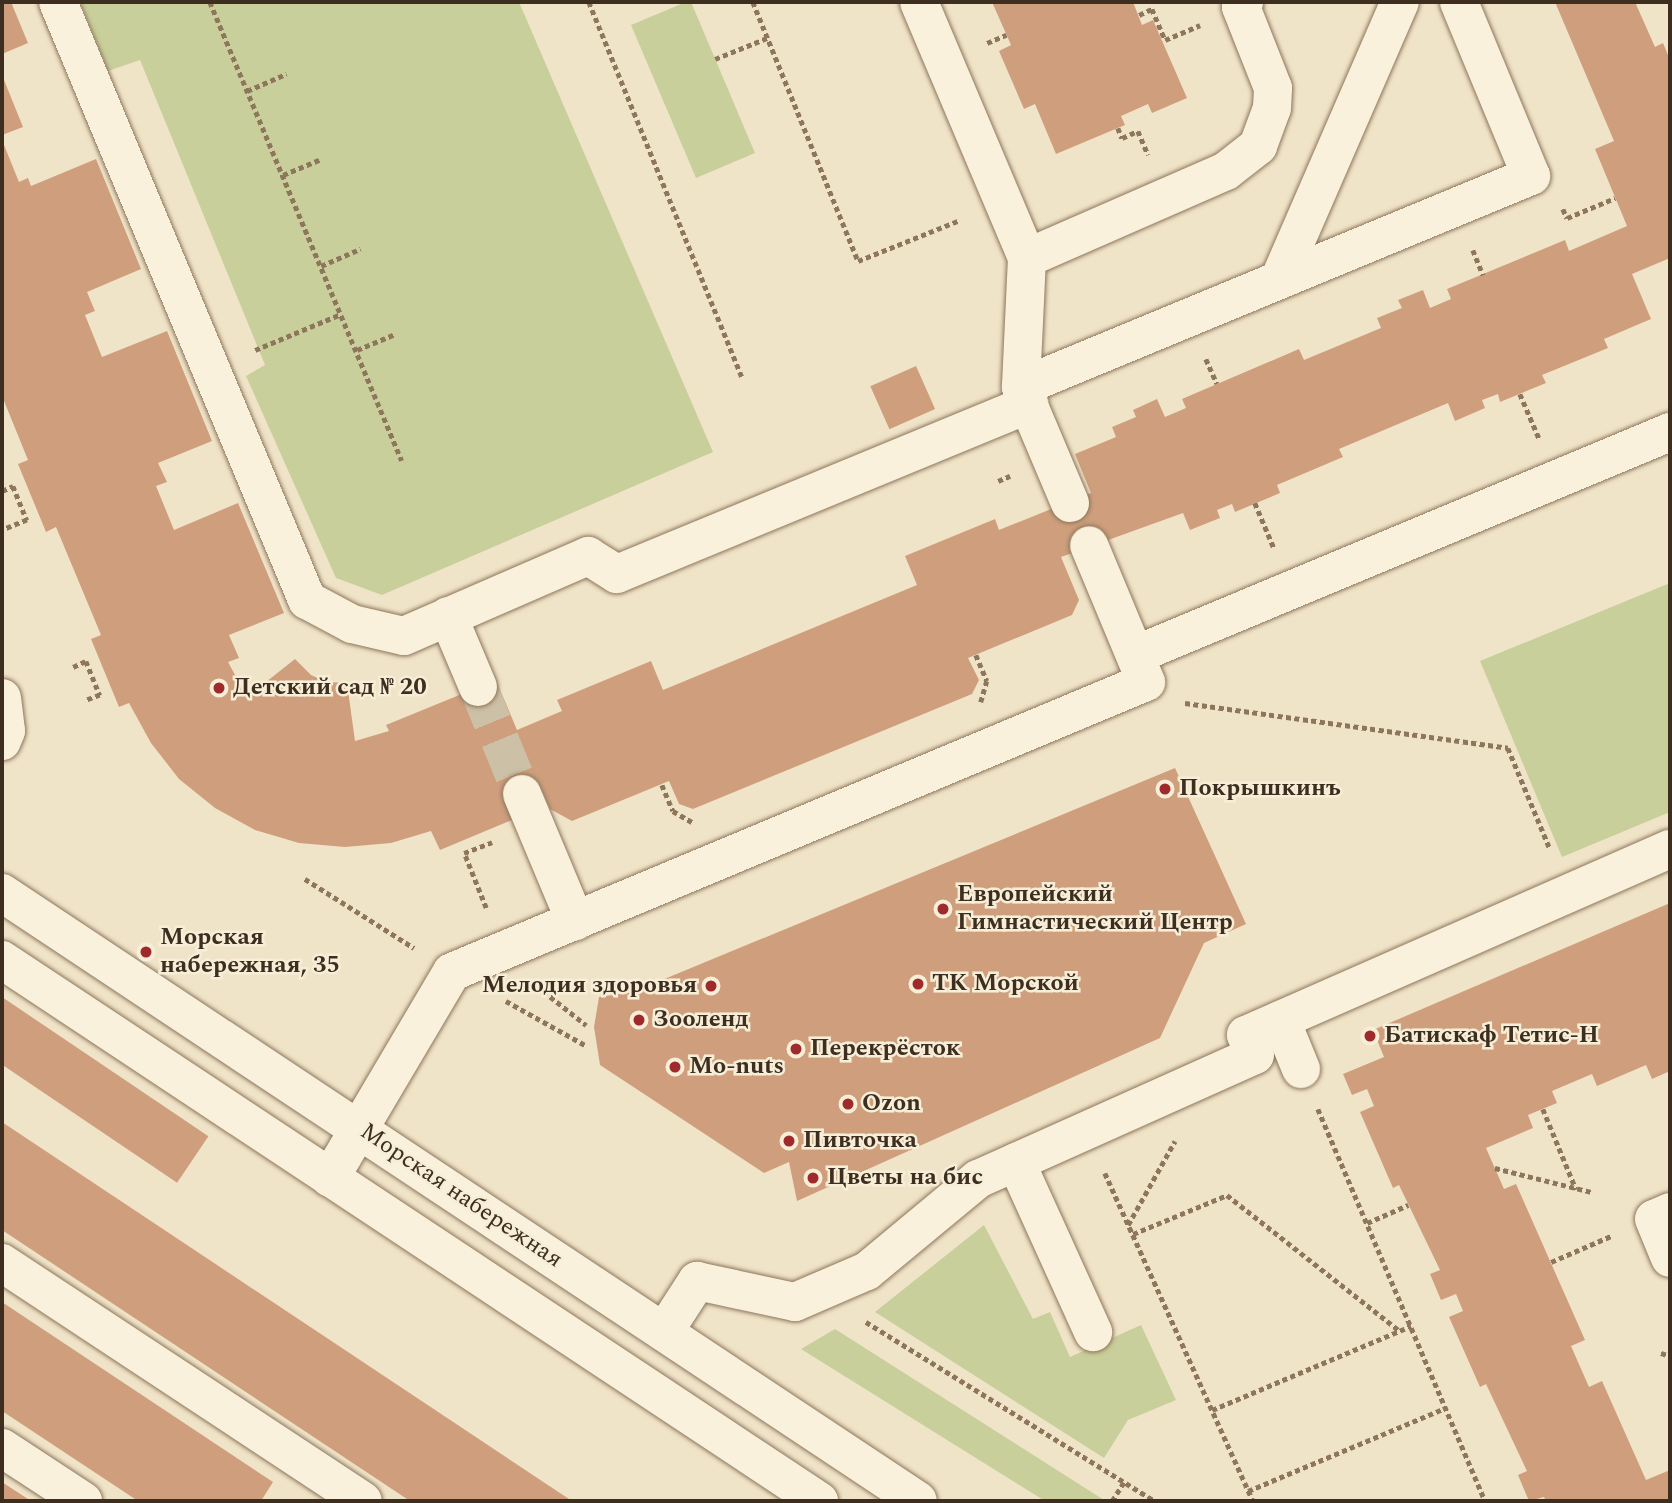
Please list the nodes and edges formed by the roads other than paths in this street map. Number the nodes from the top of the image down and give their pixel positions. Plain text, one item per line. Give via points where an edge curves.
1 (58, 2) edge
2 (919, 2) edge
3 (1400, 2) edge
4 (1458, 2) edge
5 (1242, 4) edge
6 (1027, 258) junction
7 (1279, 280) junction
8 (1025, 395) junction
9 (1670, 432) edge
10 (1070, 503) dead end
11 (1089, 545) dead end
12 (449, 617) junction
13 (1135, 655) junction
14 (478, 687) tunnel mouth
15 (2, 698) edge
16 (2, 741) edge
17 (522, 794) tunnel mouth
18 (1670, 849) edge
19 (2, 893) edge
20 (575, 921) junction
21 (2, 960) edge
22 (1280, 1020) junction
23 (1301, 1069) dead end
24 (360, 1129) junction
25 (1016, 1162) junction
26 (330, 1178) junction
27 (1662, 1215) edge
28 (1670, 1258) edge
29 (2, 1263) edge
30 (664, 1332) junction
31 (1093, 1332) dead end
32 (2, 1448) edge
33 (83, 1501) edge
34 (363, 1501) edge
35 (819, 1501) edge
36 (918, 1501) edge

1 - 12 street via 307,600 352,624 404,636
2 - 6 street
3 - 7 street
4 - 7 street via 1531,176
5 - 6 street via 1273,88 1272,108 1258,146 1226,171
6 - 8 street
7 - 8 street
8 - 10 street
8 - 12 street via 617,574 588,556
9 - 13 street
11 - 13 street
12 - 14 street
13 - 20 street via 1146,682
15 - 16 street via 6,731
17 - 20 street
18 - 22 street
19 - 24 street, Морская набережная
20 - 24 street via 452,972
21 - 26 street
22 - 23 street
22 - 25 street via 1246,1035 1255,1055
24 - 26 street
24 - 30 street, Морская набережная
25 - 30 street via 978,1179 867,1271 795,1302 697,1281
25 - 31 street
26 - 35 street
27 - 28 street
29 - 34 street
30 - 36 street, Морская набережная
32 - 33 street

